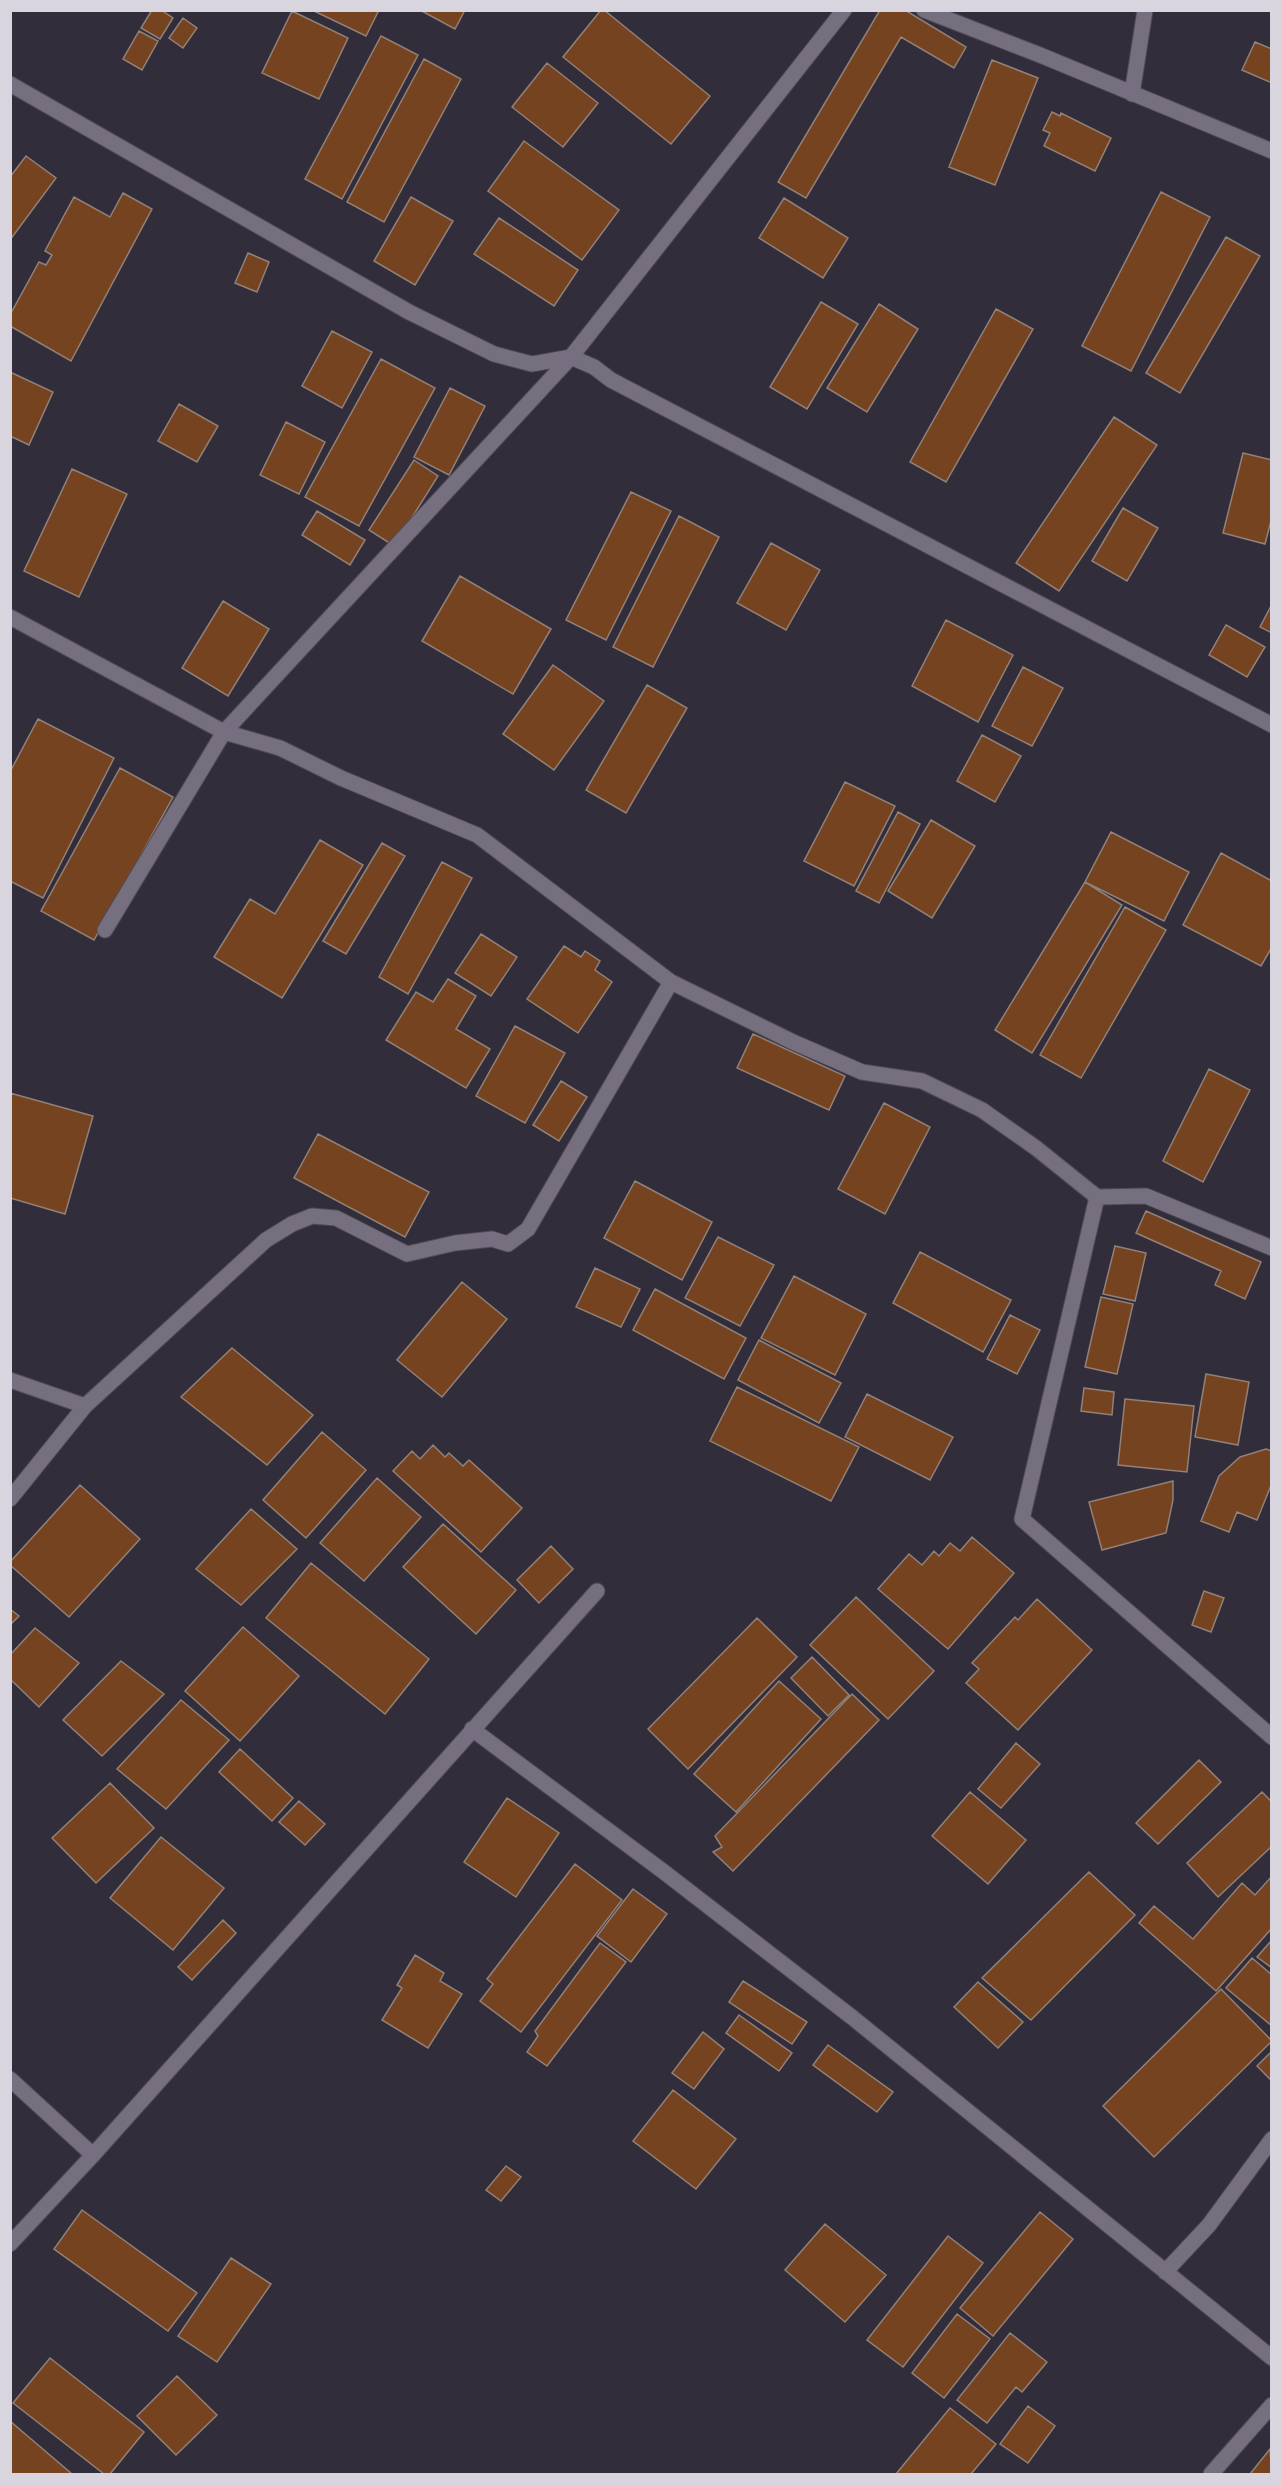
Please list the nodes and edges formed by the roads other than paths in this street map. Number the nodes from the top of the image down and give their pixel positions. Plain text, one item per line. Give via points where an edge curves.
1 (844, 10) edge
2 (924, 10) edge
3 (1145, 10) edge
4 (10, 84) edge
5 (1132, 94) junction
6 (1272, 151) edge
7 (572, 357) junction
8 (10, 617) edge
9 (1272, 725) edge
10 (224, 732) junction
11 (105, 930) dead end
12 (671, 982) junction
13 (1097, 1197) junction
14 (1272, 1248) edge
15 (10, 1380) edge
16 (85, 1406) junction
17 (10, 1499) edge
18 (597, 1591) dead end
19 (472, 1730) junction
20 (1271, 1734) edge
21 (10, 2079) edge
22 (1272, 2139) edge
23 (93, 2155) junction
24 (10, 2244) edge
25 (1165, 2272) junction
26 (1272, 2358) edge
27 (1272, 2405) edge
28 (1211, 2475) edge

1 - 7 street
2 - 5 street
3 - 5 street
4 - 7 street via 409,312 494,354 532,364
5 - 6 street
7 - 9 street
7 - 10 street
8 - 10 street
10 - 11 street
10 - 12 street via 280,748 340,778 477,835
12 - 13 street via 862,1072 922,1081 982,1110
12 - 16 street via 542,1208 528,1229 508,1244 492,1239 407,1254 336,1218 312,1216 266,1240
13 - 14 street via 1146,1196
13 - 20 street via 1022,1519
15 - 16 street
16 - 17 street
18 - 19 street
19 - 23 street
19 - 25 street via 853,2018
21 - 23 street
22 - 25 street via 1209,2225
23 - 24 street
25 - 26 street
27 - 28 street

